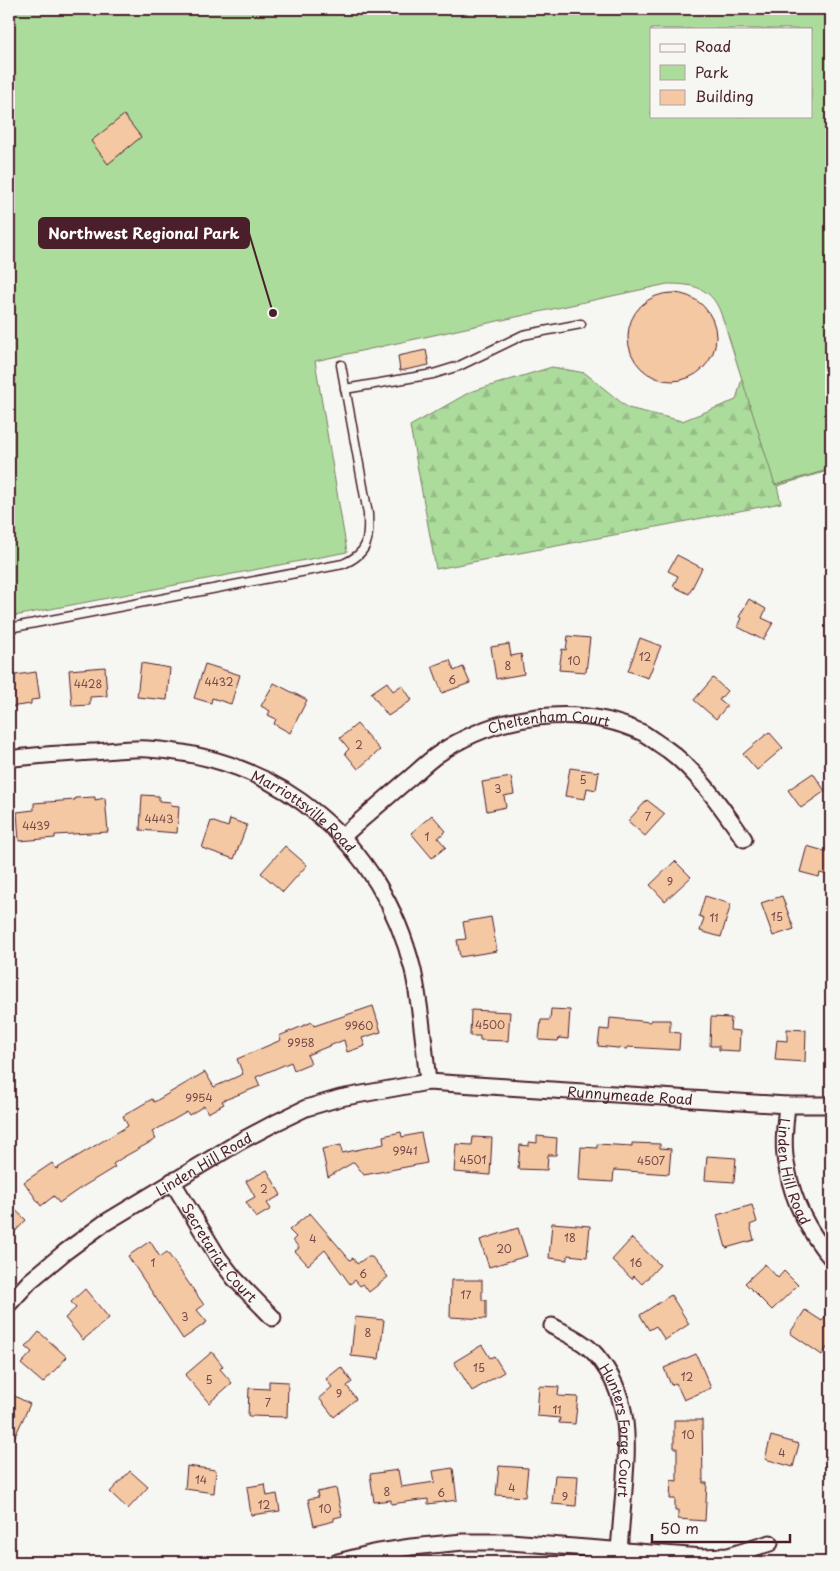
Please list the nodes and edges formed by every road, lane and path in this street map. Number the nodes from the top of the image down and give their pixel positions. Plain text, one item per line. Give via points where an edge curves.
1 (581, 324) dead end
2 (341, 365) dead end
3 (345, 389) junction
4 (9, 628) edge
5 (9, 759) edge
6 (342, 837) junction
7 (744, 839) dead end
8 (428, 1082) junction
9 (787, 1105) junction
10 (831, 1105) edge
11 (172, 1181) junction
12 (831, 1258) edge
13 (9, 1304) edge
14 (273, 1318) dead end
15 (552, 1326) dead end
16 (770, 1543) dead end
17 (619, 1557) edge
18 (338, 1562) edge

1 - 3 lane via 523,335 459,366 433,374
2 - 3 lane
3 - 4 lane via 368,514 365,548 356,558 343,564
5 - 6 street, Marriottsville Road via 148,749 195,755 241,768 283,788 316,811
6 - 7 street, Cheltenham Court via 437,755 468,737 502,723 580,717 612,722 643,734 669,751 698,777
6 - 8 street, Marriottsville Road via 386,897 400,929 413,970
8 - 9 street, Runnymeade Road
8 - 11 street, Linden Hill Road via 340,1098 306,1108
9 - 10 street, Runnymeade Road
9 - 12 street, Linden Hill Road via 786,1167 806,1224
11 - 13 street, Linden Hill Road via 72,1246 30,1281
11 - 14 street, Secretariat Court via 218,1257
15 - 17 street, Hunters Forge Court via 595,1354 611,1376 619,1395 626,1420 628,1446
16 - 17 street via 728,1556
17 - 18 street via 510,1542 463,1542 373,1553

